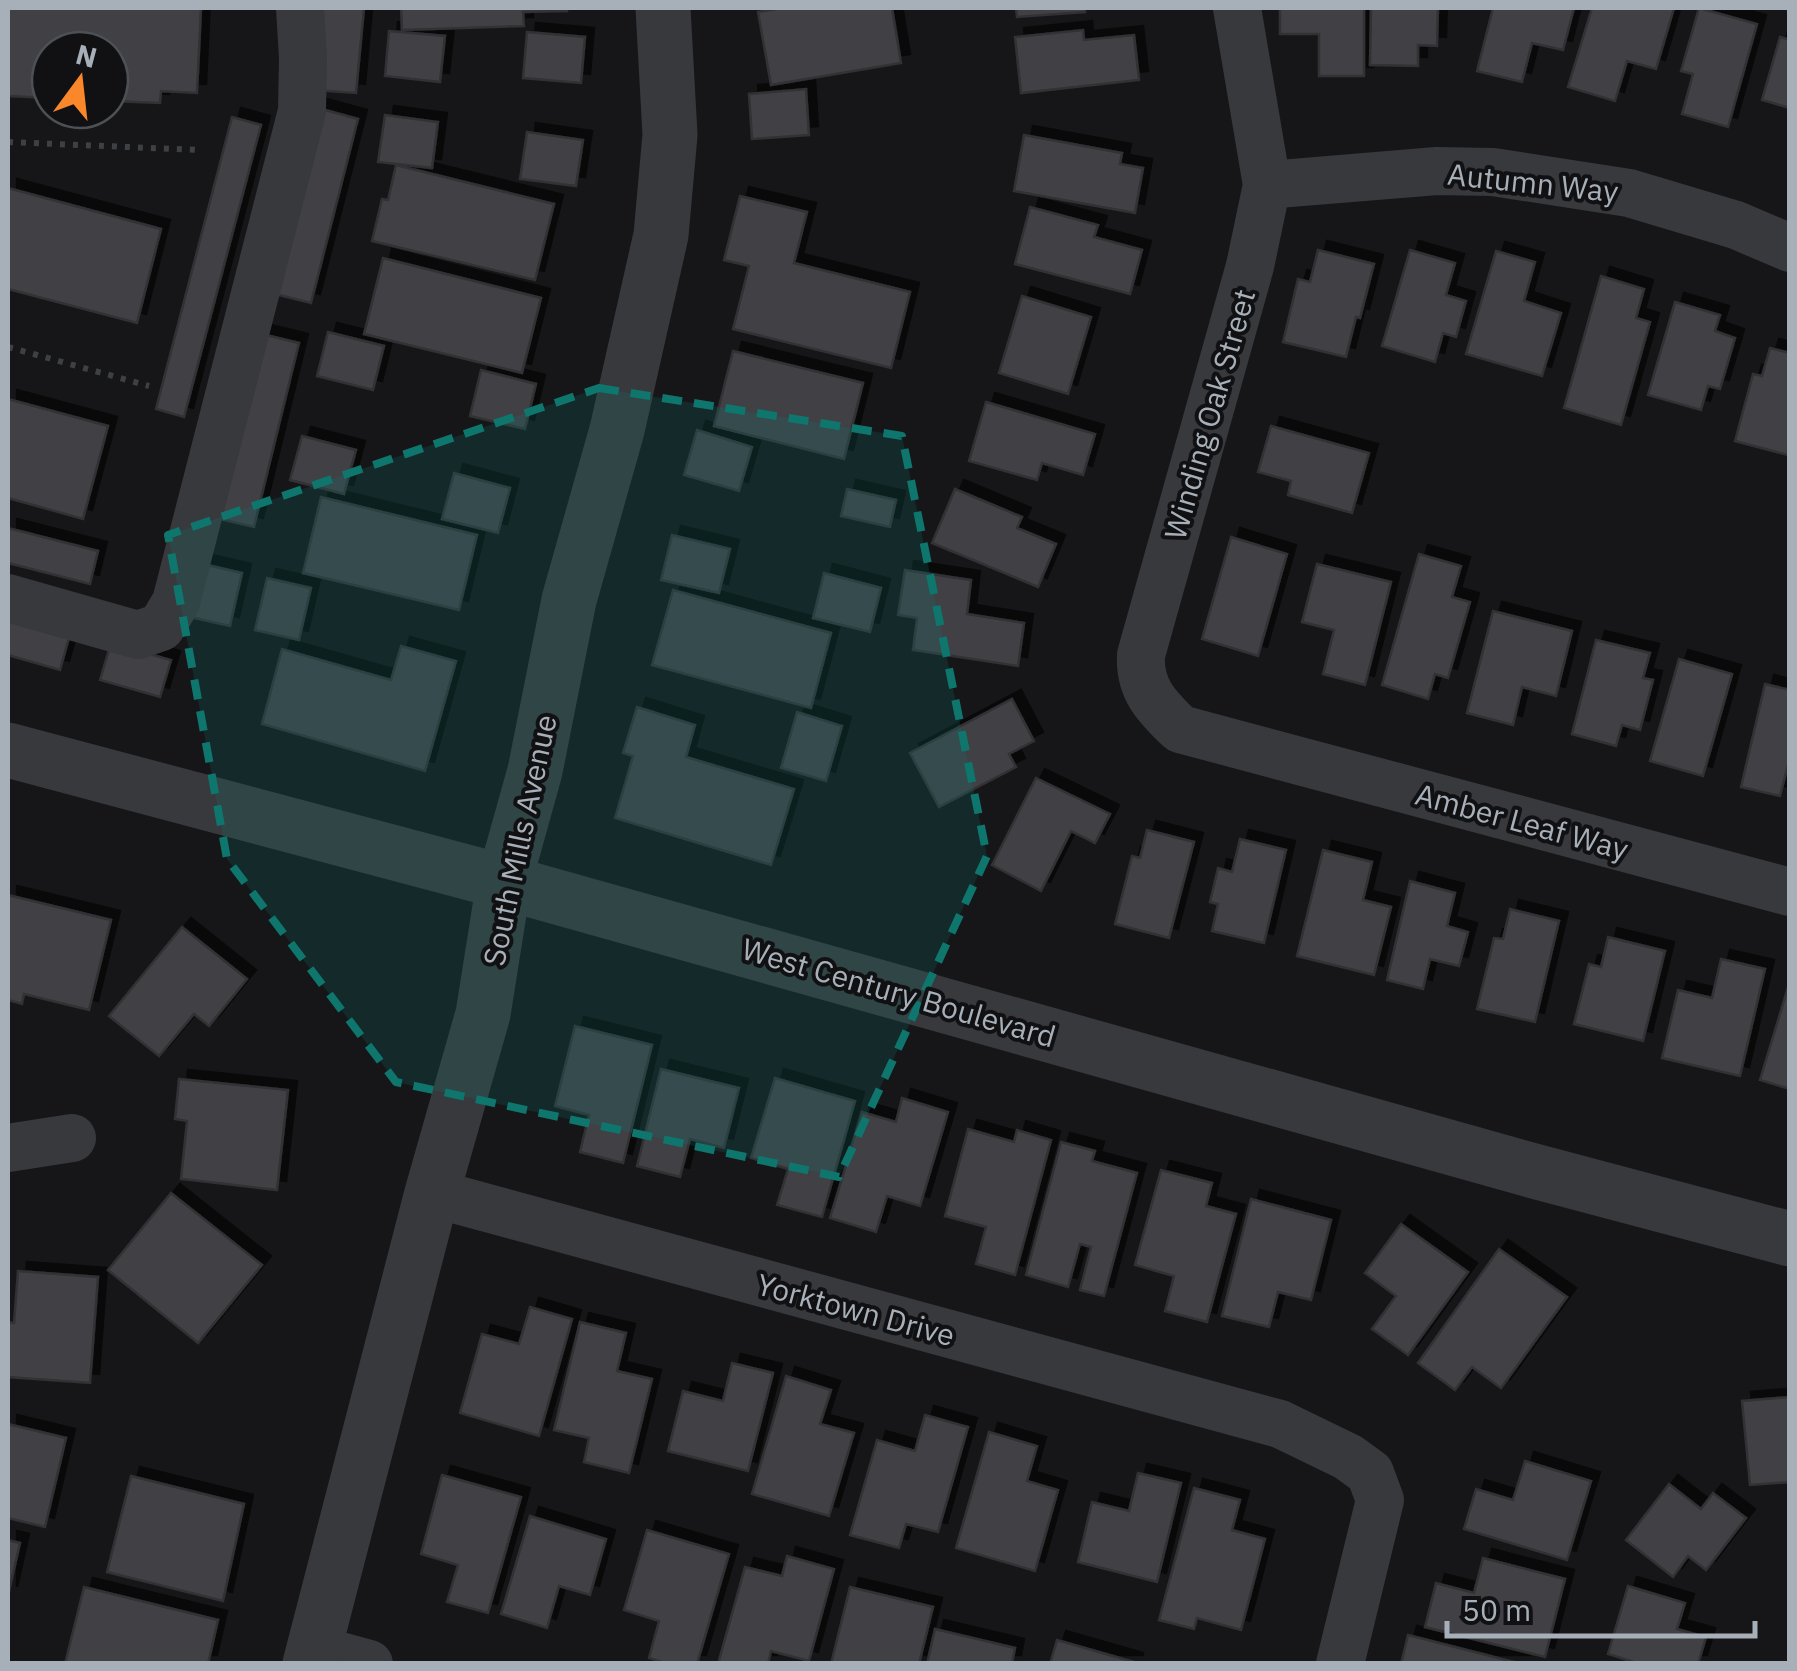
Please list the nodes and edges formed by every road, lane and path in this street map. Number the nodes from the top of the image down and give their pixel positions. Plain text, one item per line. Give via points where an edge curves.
1 (300, 8) edge
2 (663, 8) edge
3 (1237, 8) edge
4 (8, 142) edge
5 (198, 150) dead end
6 (1267, 184) junction
7 (1790, 248) edge
8 (8, 347) edge
9 (149, 386) dead end
10 (8, 598) edge
11 (8, 750) edge
12 (1254, 750) joint
13 (504, 882) junction
14 (1790, 892) edge
15 (72, 1138) dead end
16 (8, 1148) edge
17 (432, 1192) junction
18 (1790, 1238) edge
19 (312, 1656) edge
20 (369, 1664) edge
21 (1340, 1664) edge

1 - 10 street via 302,111 176,602 162,628 138,634
2 - 13 street, South Mills Avenue via 670,135 662,235
3 - 6 street, Winding Oak Street
4 - 5 path
6 - 7 street, Autumn Way via 1493,172 1629,193
6 - 12 street, Winding Oak Street via 1140,672 1151,701 1180,729
8 - 9 path
11 - 13 street, West Century Boulevard
12 - 14 street, Amber Leaf Way
13 - 17 street, South Mills Avenue via 483,1014
13 - 18 street, West Century Boulevard
15 - 16 street
17 - 19 street, South Mills Avenue
17 - 21 street, Yorktown Drive via 1280,1424 1359,1465 1380,1500
19 - 20 street

